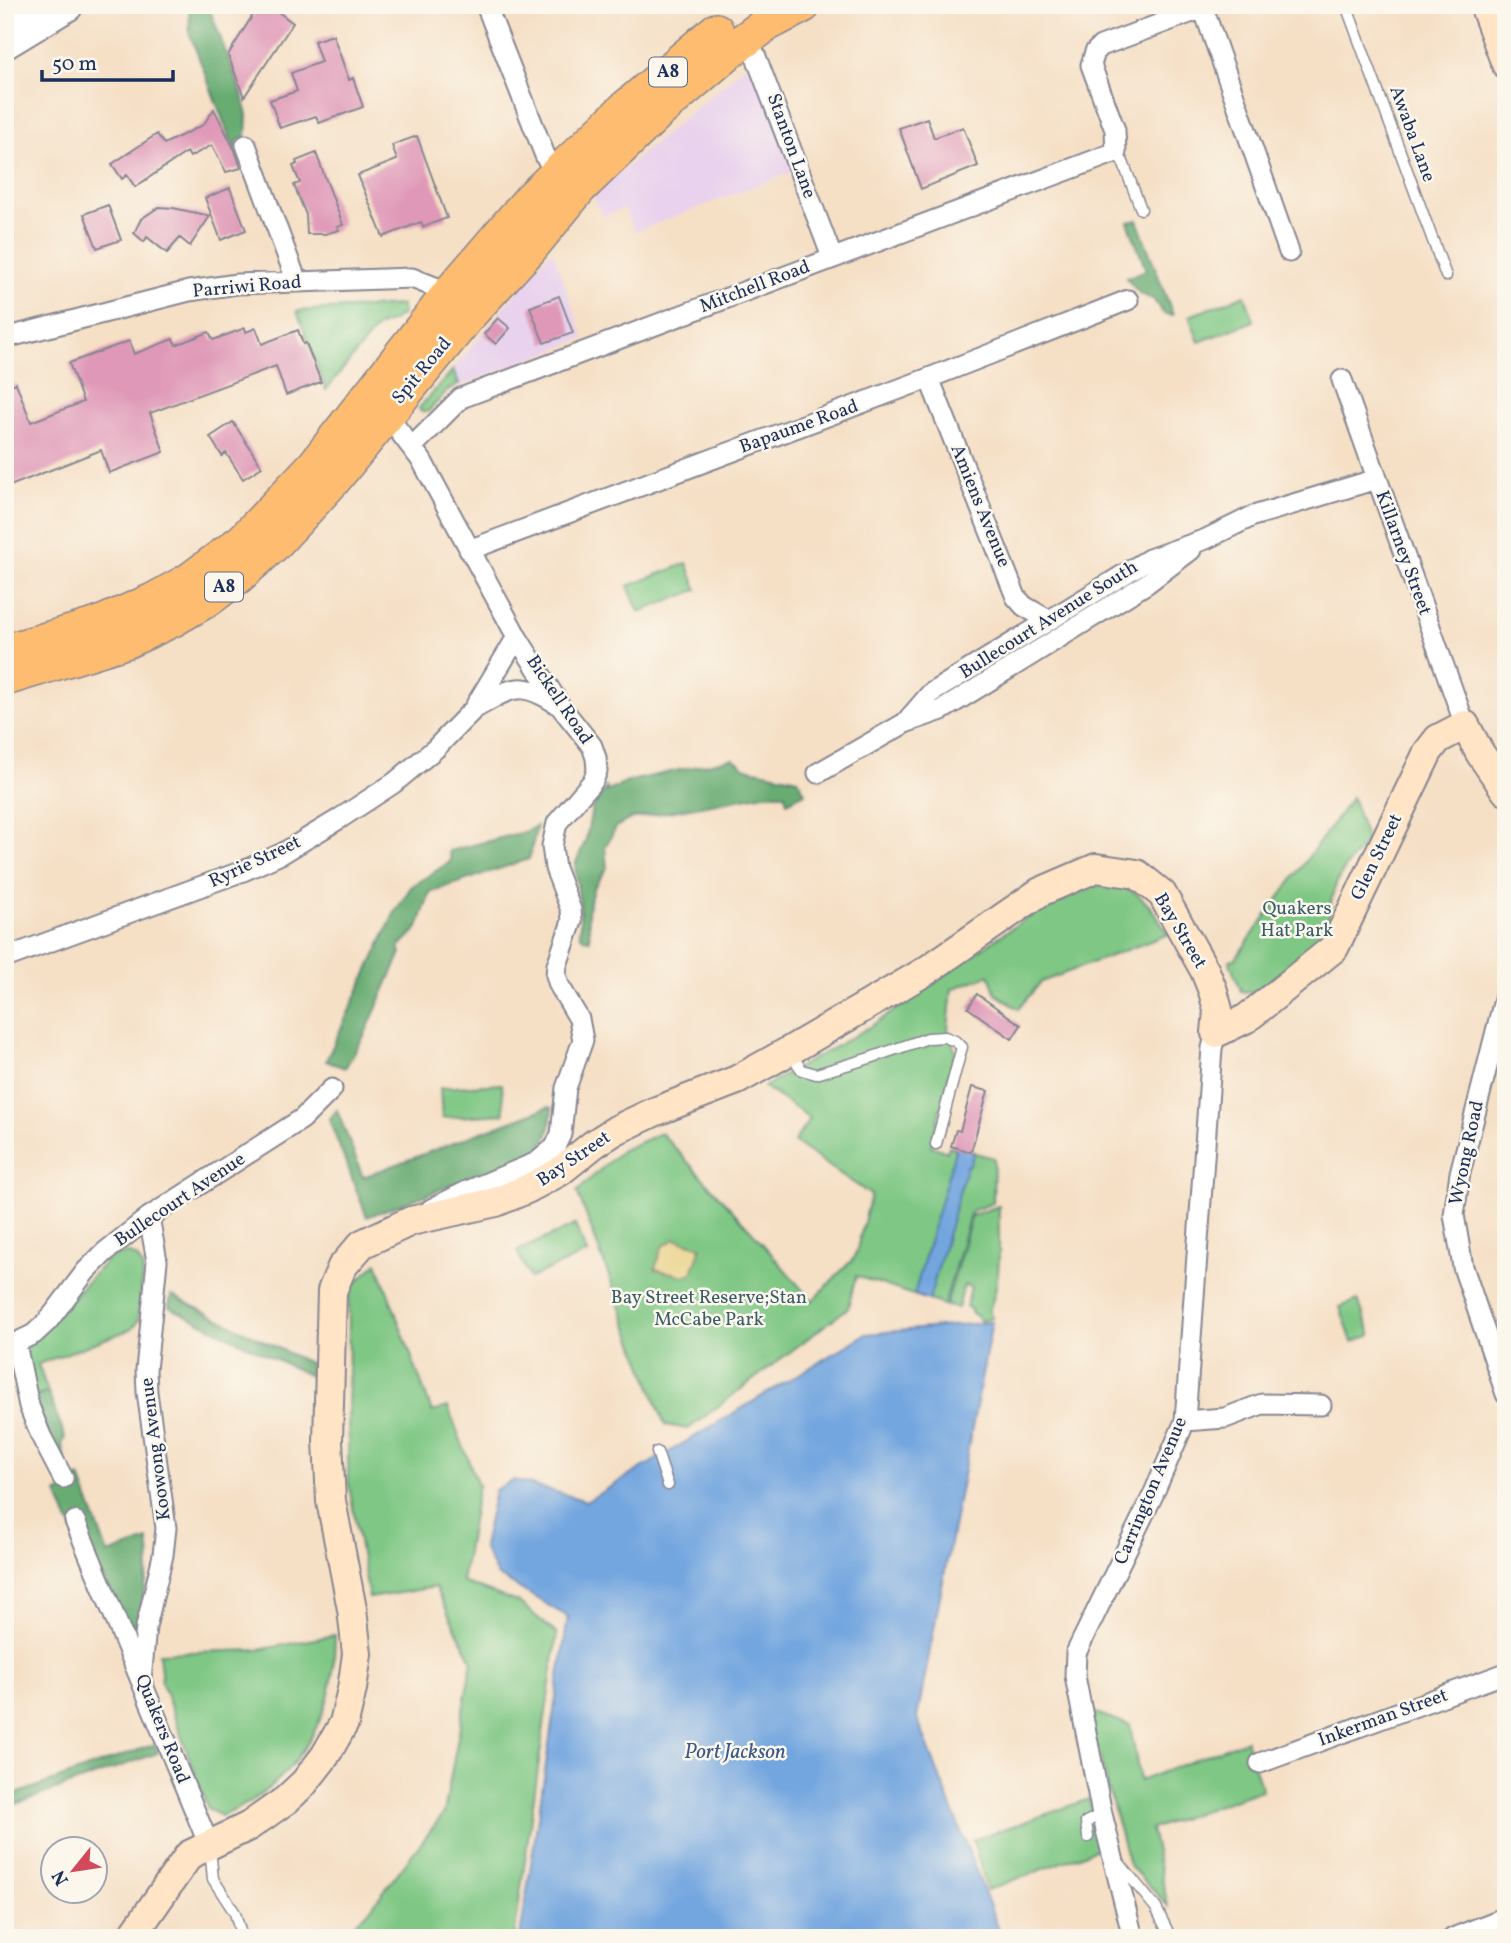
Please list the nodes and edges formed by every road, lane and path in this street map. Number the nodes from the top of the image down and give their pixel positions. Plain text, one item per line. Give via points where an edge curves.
1 (45, 5) edge
2 (74, 5) edge
3 (486, 5) edge
4 (803, 5) edge
5 (1346, 5) edge
6 (1484, 5) edge
7 (1202, 7) edge
8 (750, 21) edge
9 (5, 29) edge
10 (5, 50) edge
11 (1506, 64) edge
12 (246, 145) dead end
13 (1115, 152) junction
14 (569, 179) junction
15 (1141, 209) dead end
16 (1289, 252) dead end
17 (832, 257) junction
18 (1446, 276) dead end
19 (297, 282) junction
20 (450, 293) junction
21 (1128, 300) dead end
22 (5, 338) edge
23 (929, 378) junction
24 (1342, 380) dead end
25 (378, 405) junction
26 (412, 447) junction
27 (1377, 479) junction
28 (1206, 539) junction
29 (469, 550) junction
30 (1048, 620) junction
31 (517, 637) junction
32 (5, 652) edge
33 (5, 678) edge
34 (561, 707) junction
35 (472, 709) junction
36 (905, 723) junction
37 (1465, 725) junction
38 (818, 773) dead end
39 (1506, 791) edge
40 (5, 958) edge
41 (1506, 992) edge
42 (1216, 1032) junction
43 (789, 1052) junction
44 (332, 1089) dead end
45 (936, 1144) dead end
46 (149, 1217) junction
47 (411, 1220) junction
48 (11, 1346) edge
49 (1506, 1394) edge
50 (1321, 1405) dead end
51 (1185, 1421) junction
52 (657, 1452) dead end
53 (62, 1478) dead end
54 (668, 1485) dead end
55 (75, 1521) dead end
56 (1506, 1673) edge
57 (141, 1680) junction
58 (1260, 1763) dead end
59 (1102, 1814) junction
60 (1088, 1838) dead end
61 (209, 1845) junction
62 (1111, 1854) junction
63 (1506, 1917) edge
64 (131, 1938) edge
65 (148, 1938) edge
66 (242, 1938) edge
67 (1133, 1938) edge
68 (1171, 1938) edge
69 (1453, 1938) edge

1 - 9 street
2 - 10 street
3 - 14 street via 546,158
4 - 8 highway, Spit Road / A8 via 768,23
5 - 18 lane, Awaba Lane
6 - 11 street
7 - 13 street via 1095,52 1091,65 1115,130
7 - 16 street
8 - 14 highway, Spit Road / A8 via 724,24 663,76
8 - 17 street, Stanton Lane
12 - 19 street
13 - 15 lane
13 - 17 street, Mitchell Road
14 - 20 highway, Spit Road / A8 via 531,199
14 - 25 highway, Spit Road / A8
17 - 26 street, Mitchell Road via 461,398
19 - 20 street, Parriwi Road via 412,278
19 - 22 street, Parriwi Road via 189,291
20 - 25 highway, Spit Road / A8
21 - 23 street, Bapaume Road
23 - 29 street, Bapaume Road
23 - 30 street, Amiens Avenue via 1016,597
24 - 27 street, Killarney Street
25 - 26 street, Bickell Road
25 - 32 highway, Spit Road / A8 via 243,541 189,581 98,625
25 - 33 highway, Spit Road / A8 via 333,480 238,576 173,619 128,640
26 - 29 street, Bickell Road
27 - 28 street, Bullecourt Avenue South via 1253,516
27 - 37 street, Killarney Street
28 - 30 street, Bullecourt Avenue South via 1149,559
28 - 36 street, Bullecourt Avenue South via 1146,583 942,710
29 - 31 street, Bickell Road
30 - 36 street, Bullecourt Avenue South via 931,692
31 - 34 street, Bickell Road
31 - 35 street, Ryrie Street
34 - 35 street, Ryrie Street via 522,688 510,689
34 - 47 street, Bickell Road via 592,746 597,771 557,823 552,846 572,921 556,975 579,1019 583,1040 566,1088 561,1135 537,1162
35 - 40 street, Ryrie Street via 435,749 394,783 283,853 243,872
36 - 38 street, Bullecourt Avenue South
37 - 39 street
37 - 42 street, Glen Street via 1438,739 1428,752 1334,948 1247,1018
41 - 49 street, Wyong Road via 1460,1173 1454,1215 1463,1267
42 - 43 street, Bay Street via 1218,1010 1213,990 1162,894 1137,874 1096,868 1040,892 926,971
42 - 51 street, Carrington Avenue
43 - 45 lane via 802,1070 816,1074 928,1038 954,1041 962,1047
43 - 47 street, Bay Street via 737,1080 616,1130 529,1188 496,1202
44 - 46 street, Bullecourt Avenue via 302,1119
46 - 48 street, Bullecourt Avenue via 86,1271 48,1321
46 - 57 street, Koowong Avenue via 157,1261 147,1392 166,1528 146,1627
47 - 61 street, Bay Street via 362,1244 342,1267 332,1291 331,1501 357,1654 344,1723 325,1756 286,1800 249,1826
48 - 53 street via 29,1406
50 - 51 street via 1262,1404 1225,1418
51 - 59 street, Carrington Avenue via 1076,1653 1075,1676
52 - 54 lane
55 - 57 street, Quakers Road
56 - 58 street, Inkerman Street
57 - 61 street, Quakers Road
59 - 60 lane via 1086,1822
59 - 62 street, Carrington Avenue
61 - 64 street, Bay Street via 189,1855
61 - 65 street
61 - 66 lane, Quakers Road via 213,1879 234,1913
62 - 67 street, Carrington Avenue
62 - 68 lane, Carrington Avenue via 1156,1908
63 - 69 street

